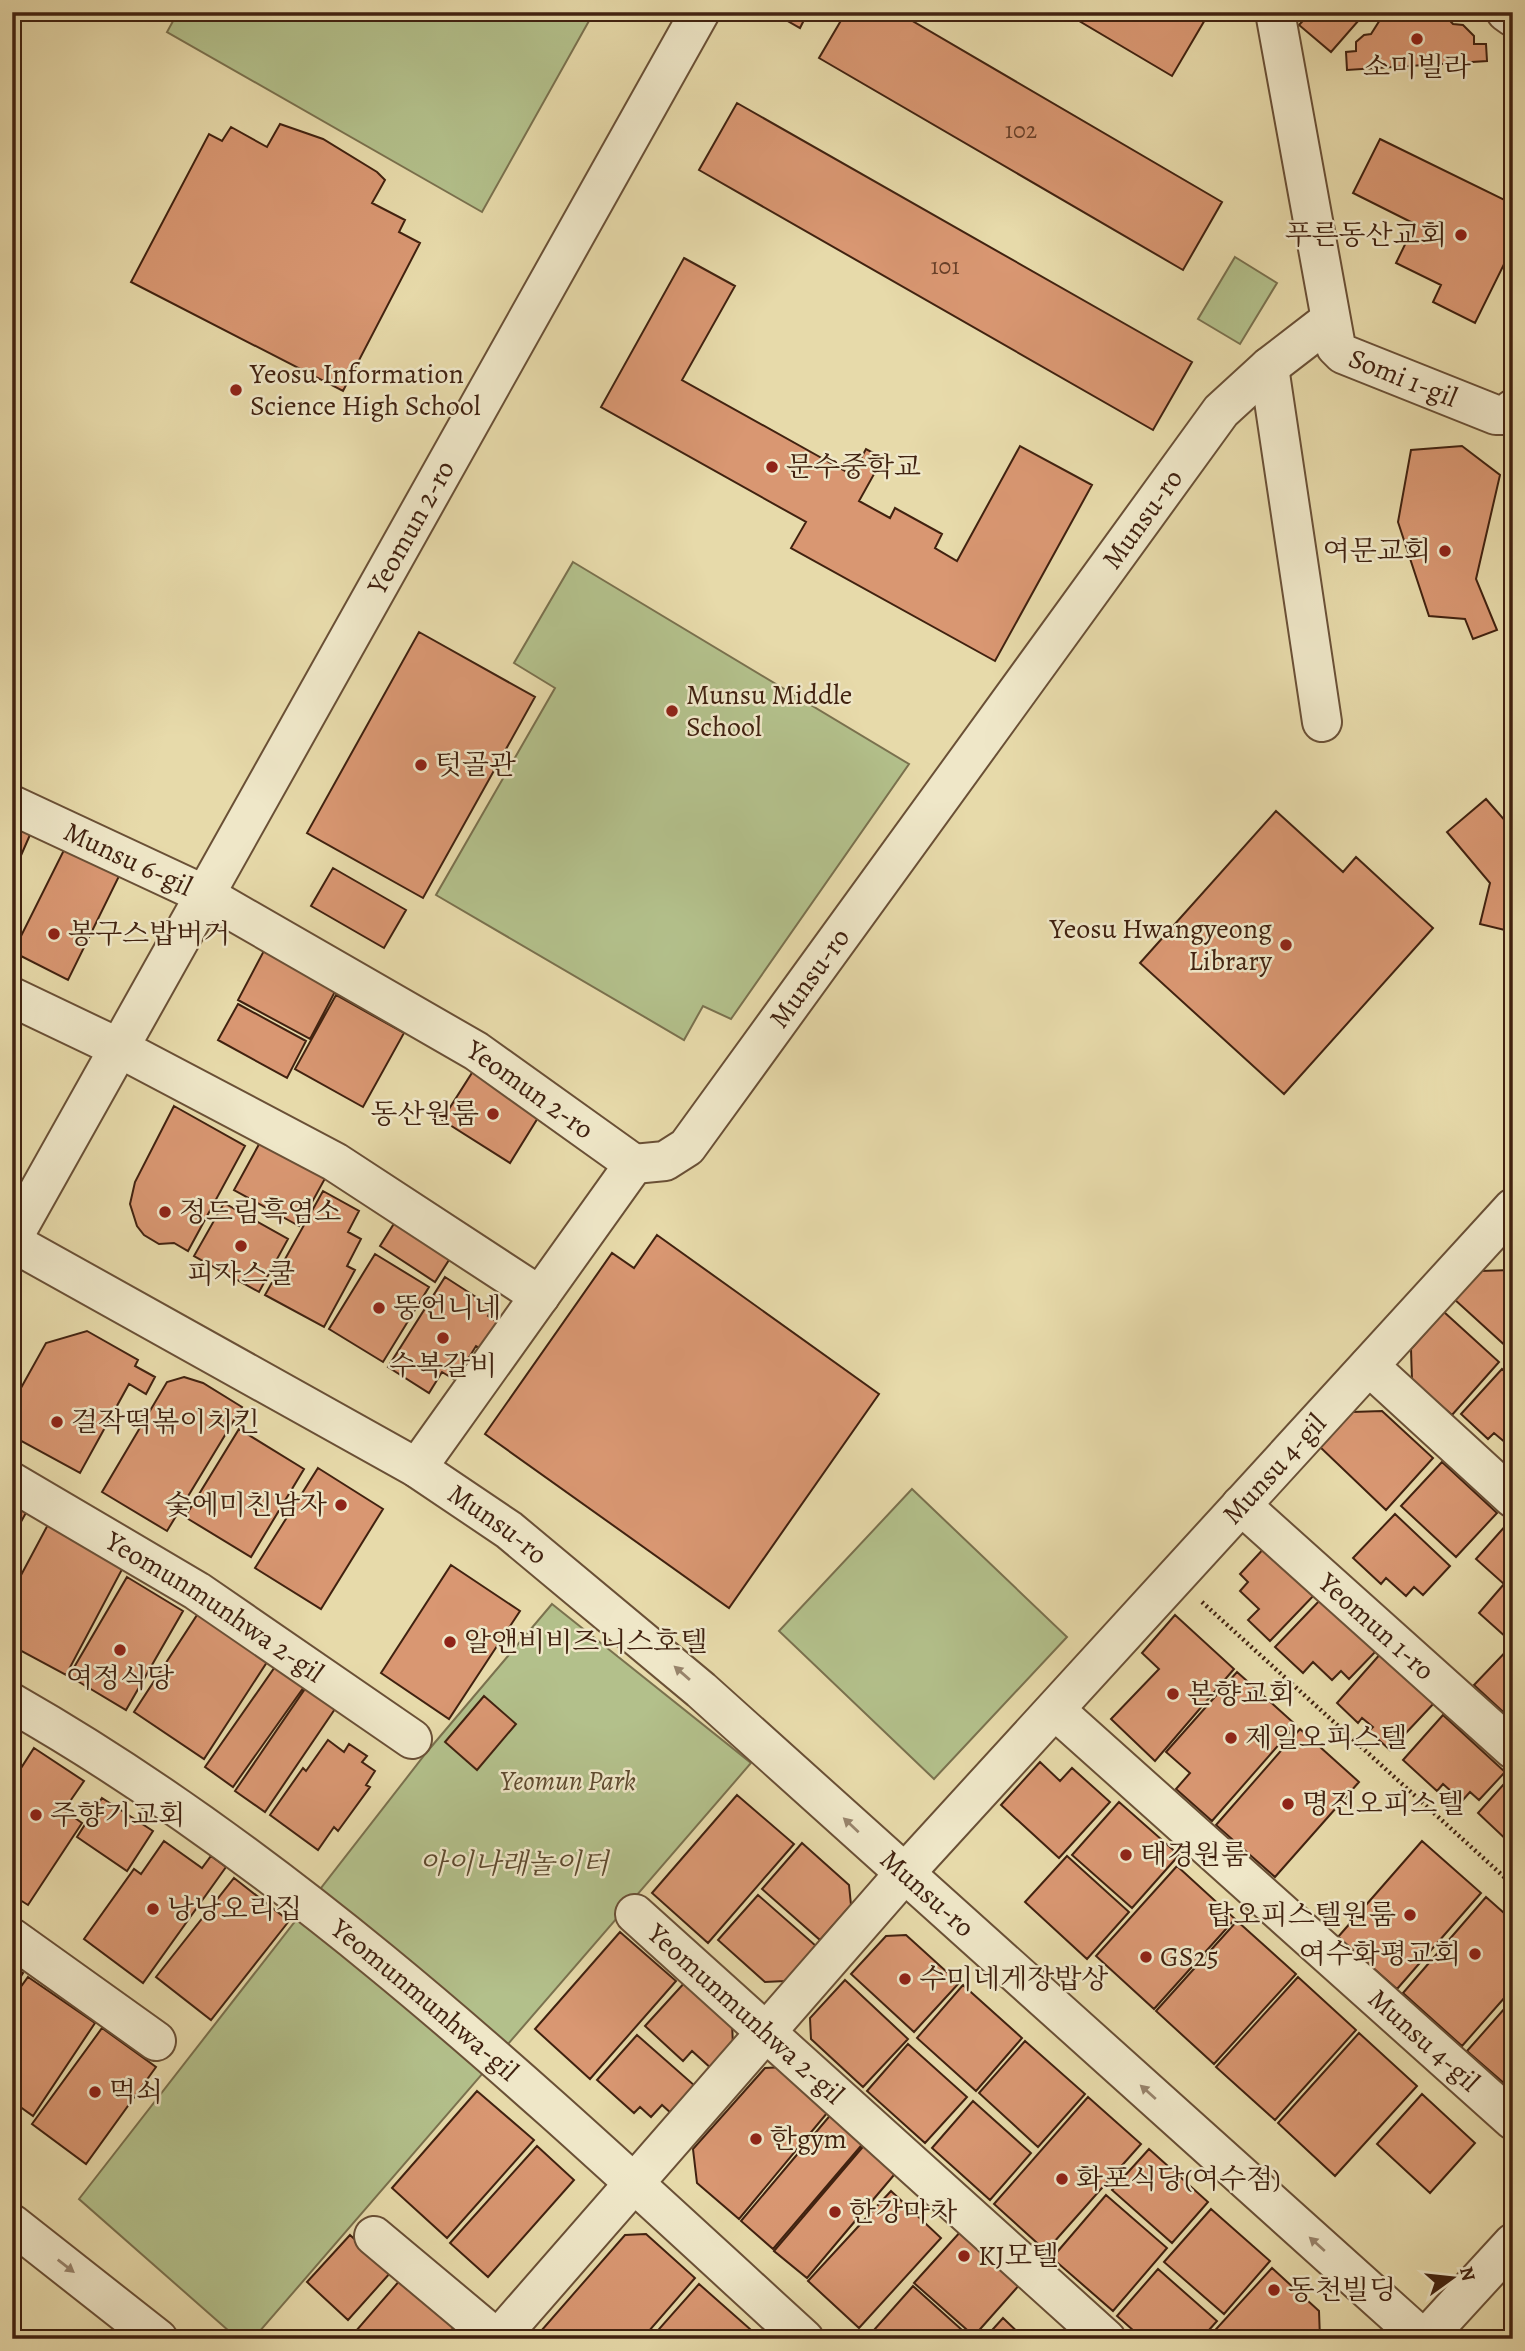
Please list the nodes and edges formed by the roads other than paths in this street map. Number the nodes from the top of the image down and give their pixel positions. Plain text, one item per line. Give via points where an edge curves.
1 (699, 12) edge
2 (1275, 12) edge
3 (1506, 12) edge
4 (1513, 17) edge
5 (1330, 320) junction
6 (1269, 367) junction
7 (1513, 409) edge
8 (1322, 722) dead end
9 (12, 805) edge
10 (205, 895) junction
11 (12, 997) edge
12 (119, 1048) junction
13 (634, 1164) junction
14 (1506, 1228) edge
15 (12, 1240) edge
16 (540, 1296) junction
17 (1369, 1366) junction
18 (417, 1468) junction
19 (12, 1482) edge
20 (1513, 1498) edge
21 (1241, 1505) junction
22 (12, 1703) edge
23 (1055, 1710) junction
24 (412, 1739) dead end
25 (1513, 1749) edge
26 (904, 1874) junction
27 (635, 1914) dead end
28 (12, 1938) edge
29 (766, 2032) junction
30 (156, 2041) dead end
31 (1513, 2120) edge
32 (634, 2184) junction
33 (12, 2224) edge
34 (374, 2236) dead end
35 (1513, 2243) edge
36 (158, 2339) edge
37 (498, 2339) edge
38 (804, 2339) edge
39 (1106, 2339) edge
40 (1424, 2339) edge

1 - 10 street, Yeomun 2-ro
2 - 5 street, Somi 1-gil
3 - 4 street
5 - 6 street, Munsu-ro
5 - 7 street, Somi 1-gil via 1335,343 1343,354 1496,415
6 - 8 street
6 - 13 street, Munsu-ro via 1221,411 687,1147 665,1161
9 - 10 street, Munsu 6-gil
10 - 12 street, Yeomun 2-ro
10 - 13 street, Yeomun 2-ro via 476,1051
11 - 12 street
12 - 15 street, Yeomun 2-ro
12 - 16 street via 335,1162
13 - 16 street, Munsu-ro
14 - 17 street, Munsu 4-gil
15 - 18 street, Munsu-ro
16 - 18 street, Munsu-ro
17 - 20 street
17 - 21 street, Munsu 4-gil
26 -> 18 street, Munsu-ro via 611,1612 509,1530
19 - 24 street, Yeomunmunhwa 2-gil via 197,1591
21 - 23 street, Munsu 4-gil
21 - 25 street, Yeomun 1-ro
22 - 32 street, Yeomunmunhwa-gil via 92,1749 295,1894
23 - 26 street, Munsu 4-gil
23 - 31 street, Munsu 4-gil
26 - 29 street, Munsu 4-gil
40 -> 26 street, Munsu-ro
27 - 29 street, Yeomunmunhwa 2-gil
28 - 30 street
29 - 32 street, Munsu 4-gil
29 - 39 street, Yeomunmunhwa 2-gil
32 - 37 street, Munsu 4-gil
32 - 38 street, Yeomunmunhwa-gil
33 -> 36 street
34 - 37 street
35 - 40 street

